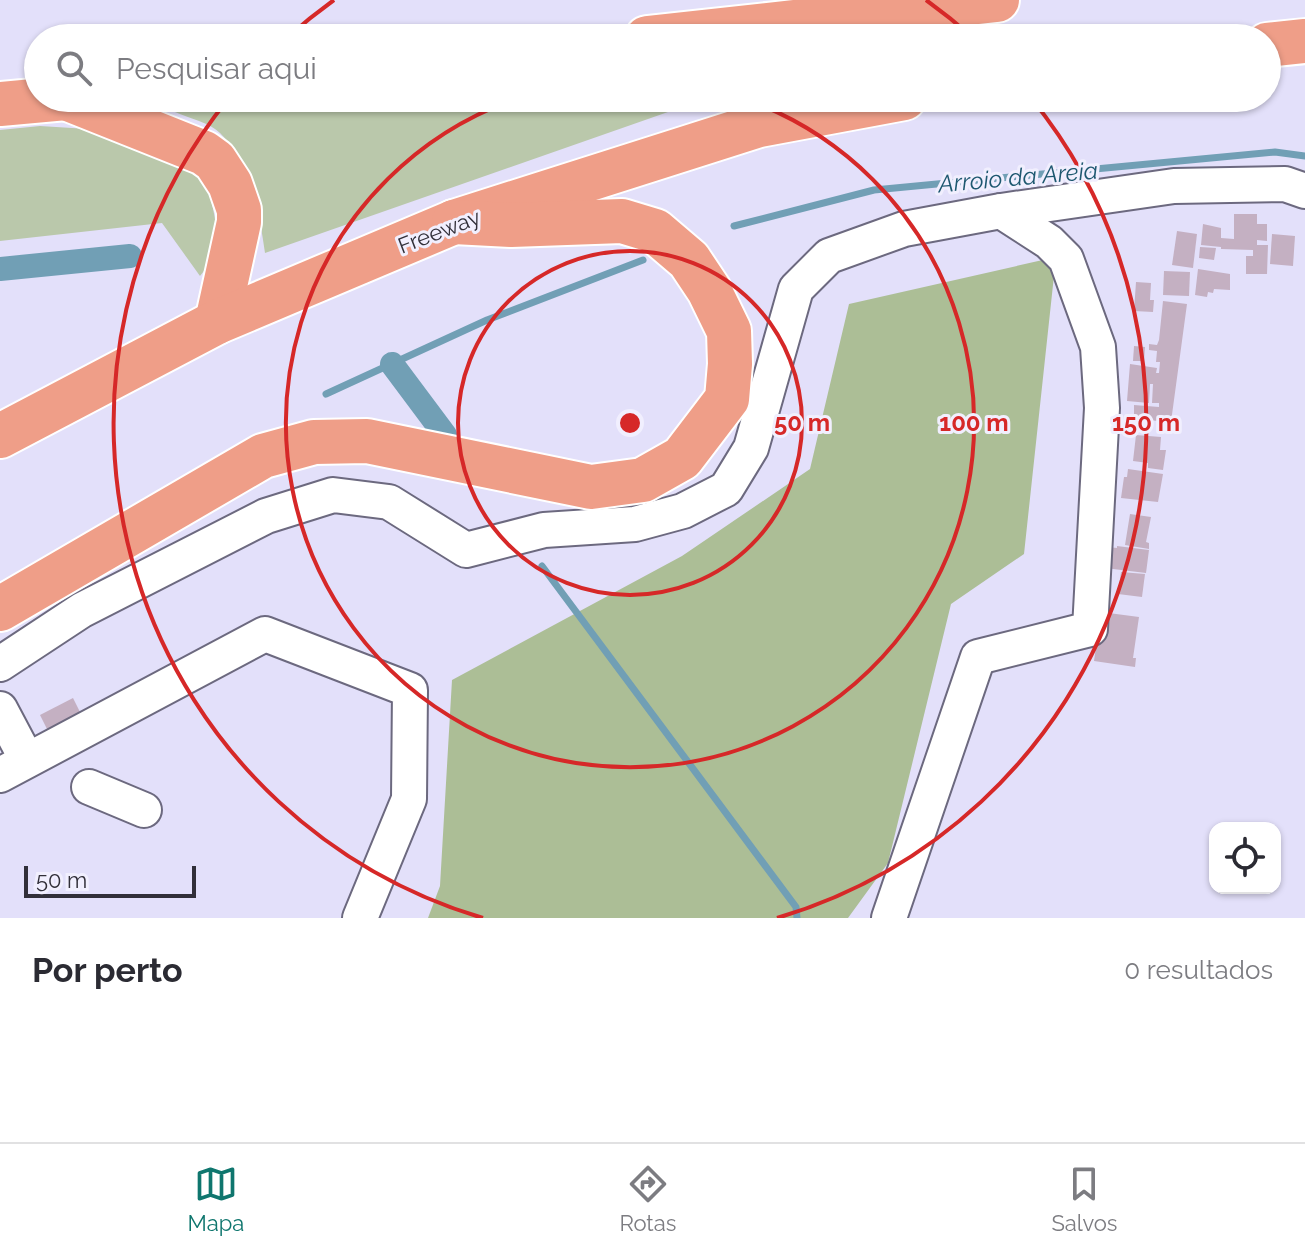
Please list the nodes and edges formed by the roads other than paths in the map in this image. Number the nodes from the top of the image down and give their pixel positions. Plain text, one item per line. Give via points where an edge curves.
1 (997, 0) edge
2 (776, 24) edge
3 (1305, 41) edge
4 (1281, 44) edge
5 (24, 102) edge
6 (0, 104) edge
7 (101, 112) edge
8 (829, 112) edge
9 (1305, 191) edge
10 (1001, 211) junction
11 (454, 222) junction
12 (217, 322) junction
13 (0, 436) edge
14 (0, 609) edge
15 (0, 664) edge
16 (0, 709) edge
17 (14, 768) edge
18 (89, 787) dead end
19 (144, 810) dead end
20 (360, 918) edge
21 (889, 918) edge

1 - 2 highway
3 - 4 highway
5 - 6 highway
7 - 12 highway via 204,153 223,172 235,196 239,222
8 - 11 highway, Freeway via 759,125
9 - 10 street via 1285,184 1174,186
10 - 15 street via 904,229 829,256 796,289 751,448 726,489 683,511 635,524 544,530 466,550 389,502 333,495 266,516 82,610
10 - 21 street via 1066,259 1098,347 1102,408 1090,629 978,657
11 - 12 highway, Freeway
11 - 14 highway via 622,221 655,231 689,260 729,331 730,364 727,399 682,458 643,480 591,487 367,441 314,442 263,456
12 - 13 highway, Freeway
16 - 17 street
17 - 20 street via 265,634 410,690 409,799
18 - 19 street

